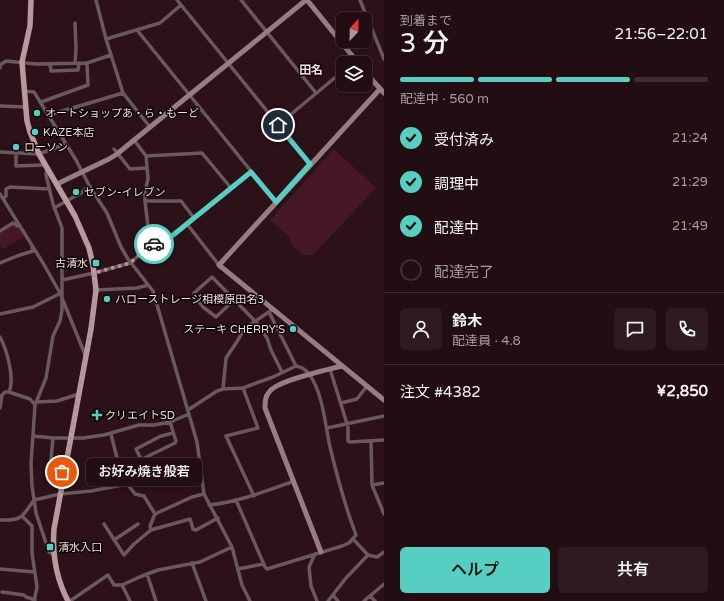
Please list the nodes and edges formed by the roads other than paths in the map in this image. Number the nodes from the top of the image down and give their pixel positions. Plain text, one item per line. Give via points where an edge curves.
1 (31, 0) edge
2 (96, 0) edge
3 (177, 0) edge
4 (241, 0) edge
5 (306, 0) edge
6 (360, 0) edge
7 (181, 5) junction
8 (75, 23) dead end
9 (137, 30) junction
10 (267, 32) junction
11 (106, 39) junction
12 (111, 55) junction
13 (351, 56) edge
14 (384, 59) edge
15 (22, 62) junction
16 (75, 63) junction
17 (79, 63) junction
18 (87, 63) junction
19 (228, 63) junction
20 (50, 64) junction
21 (0, 67) edge
22 (336, 77) edge
23 (372, 79) edge
24 (383, 90) edge
25 (24, 91) junction
26 (123, 93) junction
27 (316, 93) junction
28 (189, 95) junction
29 (41, 102) junction
30 (0, 106) edge
31 (26, 108) junction
32 (49, 115) junction
33 (278, 125) junction
34 (150, 127) junction
35 (134, 140) junction
36 (66, 144) junction
37 (115, 151) junction
38 (0, 152) edge
39 (16, 154) junction
40 (39, 154) junction
41 (146, 156) junction
42 (310, 164) junction
43 (46, 167) junction
44 (147, 168) junction
45 (82, 172) junction
46 (251, 172) junction
47 (57, 184) junction
48 (90, 186) junction
49 (231, 188) junction
50 (49, 189) junction
51 (0, 194) edge
52 (3, 199) junction
53 (66, 200) junction
54 (146, 201) junction
55 (276, 202) junction
56 (54, 208) junction
57 (194, 218) junction
58 (187, 224) junction
59 (19, 226) junction
60 (0, 231) edge
61 (151, 245) junction
62 (32, 246) junction
63 (0, 263) edge
64 (130, 263) junction
65 (219, 265) junction
66 (94, 273) junction
67 (62, 280) junction
68 (148, 285) junction
69 (96, 290) junction
70 (61, 293) junction
71 (62, 298) junction
72 (234, 300) junction
73 (271, 310) junction
74 (0, 314) edge
75 (255, 320) junction
76 (0, 337) edge
77 (86, 358) junction
78 (296, 366) junction
79 (342, 366) junction
80 (330, 369) junction
81 (282, 372) junction
82 (310, 374) junction
83 (367, 386) junction
84 (243, 388) junction
85 (223, 389) junction
86 (9, 392) junction
87 (79, 394) junction
88 (384, 400) edge
89 (341, 403) junction
90 (36, 404) junction
91 (0, 408) edge
92 (188, 412) junction
93 (384, 416) edge
94 (170, 422) junction
95 (347, 424) junction
96 (327, 428) junction
97 (173, 433) junction
98 (111, 434) junction
99 (33, 436) junction
100 (53, 438) junction
101 (70, 438) junction
102 (384, 440) edge
103 (370, 441) junction
104 (141, 459) junction
105 (130, 465) dead end
106 (64, 472) junction
107 (294, 481) junction
108 (384, 483) edge
109 (128, 484) junction
110 (372, 485) junction
111 (60, 494) junction
112 (204, 494) junction
113 (254, 496) junction
114 (34, 500) junction
115 (236, 500) junction
116 (210, 505) junction
117 (155, 514) junction
118 (384, 514) edge
119 (22, 516) junction
120 (218, 518) junction
121 (0, 520) edge
122 (104, 524) dead end
123 (138, 524) dead end
124 (40, 525) junction
125 (32, 526) junction
126 (151, 530) junction
127 (353, 539) junction
128 (114, 540) junction
129 (232, 547) junction
130 (321, 552) junction
131 (384, 552) edge
132 (53, 554) junction
133 (314, 554) junction
134 (368, 555) junction
135 (192, 563) junction
136 (263, 564) junction
137 (0, 569) edge
138 (238, 569) junction
139 (34, 572) junction
140 (146, 574) junction
141 (384, 584) edge
142 (122, 585) junction
143 (2, 592) dead end
144 (333, 595) junction
145 (370, 596) junction
146 (34, 600) edge
147 (69, 601) edge
148 (130, 601) edge
149 (156, 601) edge
150 (206, 601) edge
151 (250, 601) edge
152 (317, 601) edge
153 (328, 601) edge
154 (338, 601) edge
155 (364, 601) edge
156 (375, 601) edge

1 - 15 main road via 30,26
2 - 11 street
3 - 7 street
4 - 10 street
5 - 10 street
5 - 13 street
6 - 14 street
7 - 9 street via 160,22
7 - 19 street
8 - 16 street
9 - 11 street
9 - 28 street
10 - 19 street
10 - 27 street
11 - 12 street
12 - 18 street
12 - 26 street
15 - 20 street
15 - 21 street via 6,61
15 - 25 main road
16 - 17 street
16 - 20 street
17 - 18 street
17 - 20 street via 78,70 51,71
18 - 29 street via 88,85
19 - 28 street
19 - 33 street
22 - 27 street
23 - 24 street
24 - 42 street
25 - 29 street via 34,92
25 - 31 main road
26 - 32 street
26 - 34 street
27 - 33 street
28 - 34 street
28 - 46 street
29 - 32 street
30 - 31 street
31 - 40 main road via 30,132
32 - 36 street
33 - 42 street
34 - 35 street
35 - 37 street
35 - 41 street
36 - 40 street
36 - 45 street
37 - 44 street via 130,169
37 - 45 street via 109,159
38 - 39 street
39 - 40 street
39 - 43 street via 16,166
40 - 43 main road
41 - 44 street
41 - 49 street via 202,153
42 - 55 street
43 - 47 main road
43 - 50 street
44 - 54 street
45 - 47 street
45 - 48 street
46 - 49 street
46 - 55 street
47 - 53 main road
48 - 53 street
48 - 64 street
49 - 57 street
50 - 52 street via 10,187 6,189 6,196
50 - 56 street
51 - 52 street
52 - 59 street
53 - 56 street
53 - 66 main road via 87,240
54 - 57 street via 181,201
54 - 61 street
55 - 65 street
56 - 67 street via 62,233
57 - 58 street
58 - 61 street via 167,240
58 - 65 street
59 - 60 street via 12,223
59 - 62 street
61 - 64 street
62 - 63 street via 32,251
62 - 70 street
64 - 66 street
64 - 68 street
65 - 73 street
66 - 67 street
66 - 69 main road
67 - 70 street
68 - 69 street
68 - 92 street via 153,291
69 - 77 main road
70 - 71 street
70 - 74 street via 33,307
71 - 77 street
71 - 90 street via 62,317 53,334 46,378
72 - 72 street via 212,277 194,293 203,307 216,317
72 - 75 street
73 - 75 street
73 - 78 street
73 - 79 street
75 - 81 street via 267,338
75 - 85 street via 244,329 226,358
76 - 86 street via 11,373 12,386
77 - 87 main road
78 - 81 street
78 - 82 street
79 - 80 street
79 - 83 street
80 - 82 street
80 - 89 street
81 - 84 street
82 - 96 street
82 - 107 street via 270,390 265,403
83 - 88 street
83 - 89 street via 357,398
84 - 85 street
84 - 113 street via 258,428 226,436
85 - 92 street
86 - 90 street via 30,399
86 - 91 street via 3,393
87 - 90 street
87 - 101 main road
89 - 95 street
90 - 99 street
92 - 94 street
92 - 112 street via 199,450
93 - 95 street
94 - 97 street
94 - 98 street via 139,425
95 - 96 street
95 - 103 street via 348,440
96 - 127 street via 347,511 356,535
97 - 104 street via 175,443
97 - 104 street via 160,436 136,449
98 - 101 street
98 - 109 street via 118,462
99 - 100 street
99 - 114 street via 31,464
100 - 101 street
100 - 106 street via 50,470
101 - 106 main road
102 - 103 street
103 - 110 street
104 - 105 street
106 - 111 main road
107 - 113 street
107 - 130 street
108 - 110 street
109 - 111 street via 91,492
109 - 117 street via 135,494 144,496
110 - 118 street
111 - 114 street
111 - 132 main road
112 - 116 street
112 - 117 street
113 - 115 street
114 - 119 street
114 - 124 street
115 - 116 street
115 - 136 street
116 - 120 street
117 - 126 street
119 - 121 street via 16,520
119 - 125 street
120 - 126 street via 196,530 193,529 190,519
120 - 129 street
122 - 128 street
123 - 128 street
124 - 125 street
124 - 132 street via 48,552
125 - 139 street
126 - 128 street via 124,555
127 - 130 street via 342,546
127 - 134 street
129 - 135 street via 200,562
129 - 138 street
130 - 133 street
131 - 134 street via 376,557
132 - 147 main road via 57,574
133 - 136 street via 267,569
133 - 152 street via 308,567
134 - 144 street
135 - 140 street
135 - 150 street
136 - 138 street
137 - 139 street
138 - 151 street
139 - 146 street via 37,587
140 - 142 street
140 - 149 street
141 - 145 street
142 - 147 street via 114,585 108,575
142 - 148 street
143 - 146 street via 24,595
144 - 153 street
144 - 154 street
145 - 155 street
145 - 156 street

